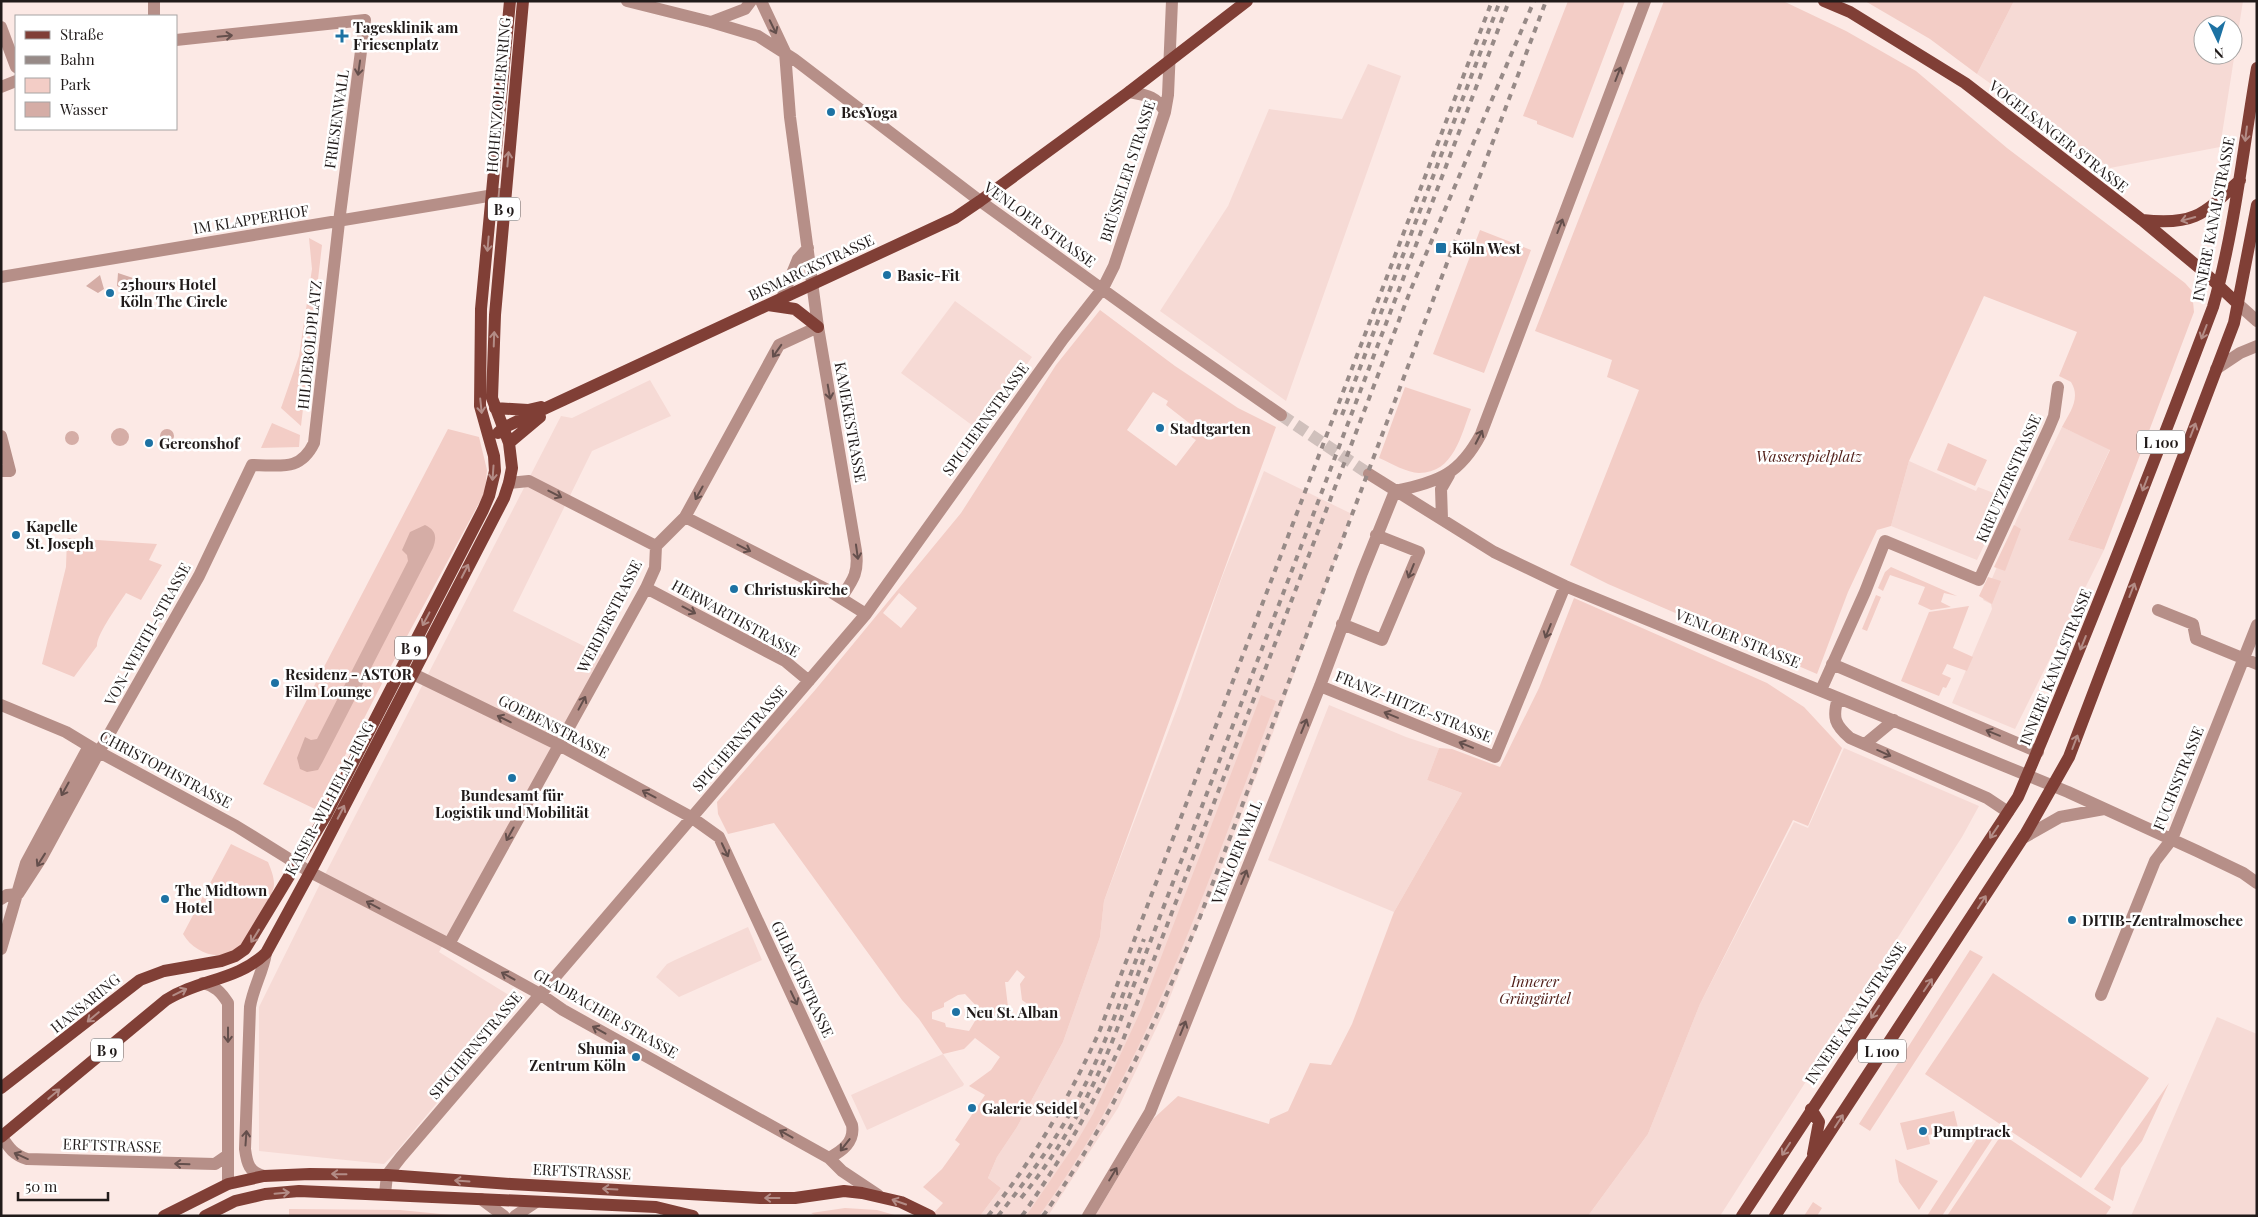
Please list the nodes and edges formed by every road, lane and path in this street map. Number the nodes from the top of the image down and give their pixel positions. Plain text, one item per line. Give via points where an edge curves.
1 (154, 1) edge
2 (510, 1) edge
3 (523, 1) edge
4 (627, 1) edge
5 (751, 1) edge
6 (761, 1) edge
7 (1172, 1) edge
8 (1247, 1) edge
9 (1645, 1) edge
10 (1824, 1) edge
11 (154, 15) edge
12 (711, 22) junction
13 (1, 26) edge
14 (178, 40) edge
15 (785, 52) junction
16 (1169, 60) junction
17 (15, 64) edge
18 (2257, 68) edge
19 (15, 81) edge
20 (1, 87) edge
21 (1129, 92) junction
22 (1165, 112) junction
23 (2240, 180) junction
24 (505, 193) junction
25 (492, 196) junction
26 (980, 201) junction
27 (2257, 205) edge
28 (2142, 220) junction
29 (339, 222) junction
30 (808, 248) junction
31 (1, 277) edge
32 (813, 284) junction
33 (2219, 286) junction
34 (1103, 288) junction
35 (782, 298) junction
36 (2238, 304) junction
37 (768, 305) junction
38 (2257, 321) edge
39 (818, 327) junction
40 (2257, 346) edge
41 (2216, 369) junction
42 (2058, 387) dead end
43 (558, 403) junction
44 (495, 408) junction
45 (1281, 415) tunnel mouth
46 (484, 426) joint
47 (503, 428) junction
48 (1, 436) edge
49 (490, 443) junction
50 (509, 443) junction
51 (252, 465) joint
52 (5, 471) edge
53 (1369, 474) tunnel mouth
54 (1449, 474) junction
55 (509, 484) junction
56 (1395, 491) junction
57 (685, 517) junction
58 (1442, 519) junction
59 (1376, 535) junction
60 (656, 546) junction
61 (1565, 586) junction
62 (646, 588) junction
63 (841, 598) junction
64 (2158, 610) dead end
65 (866, 614) junction
66 (1342, 624) junction
67 (2257, 624) edge
68 (2244, 659) junction
69 (1832, 664) junction
70 (2257, 664) edge
71 (400, 668) junction
72 (413, 673) junction
73 (810, 680) junction
74 (1320, 686) junction
75 (1821, 690) junction
76 (1838, 698) junction
77 (1, 706) edge
78 (1894, 720) junction
79 (1865, 744) junction
80 (559, 746) junction
81 (94, 749) junction
82 (2038, 752) junction
83 (2027, 775) junction
84 (2054, 786) junction
85 (2107, 809) junction
86 (2008, 812) junction
87 (691, 817) junction
88 (2023, 838) junction
89 (2172, 839) junction
90 (296, 863) junction
91 (310, 872) junction
92 (2257, 883) edge
93 (18, 894) junction
94 (1, 899) edge
95 (450, 944) junction
96 (1, 949) edge
97 (266, 953) junction
98 (199, 964) joint
99 (203, 983) junction
100 (540, 994) junction
101 (2100, 995) dead end
102 (1, 1088) edge
103 (1811, 1109) junction
104 (2, 1137) edge
105 (228, 1155) junction
106 (829, 1158) junction
107 (1811, 1161) junction
108 (387, 1175) junction
109 (264, 1176) junction
110 (228, 1184) junction
111 (386, 1194) junction
112 (878, 1195) junction
113 (481, 1199) junction
114 (536, 1202) junction
115 (164, 1216) edge
116 (205, 1216) edge
117 (504, 1216) edge
118 (515, 1216) edge
119 (693, 1216) edge
120 (930, 1216) edge
121 (1088, 1216) edge
122 (1742, 1216) edge
123 (1775, 1216) edge

1 - 11 street
2 - 25 main road, HOHENZOLLERNRING / B 9
24 -> 3 main road, HOHENZOLLERNRING / B 9
4 - 12 street, VENLOER STRASSE
5 - 12 street via 745,9
6 -> 15 street
7 - 16 street, BRÜSSELER STRASSE
8 - 16 main road, BISMARCKSTRASSE
54 -> 9 street via 1471,454 1482,434
10 - 28 main road, VOGELSANGER STRASSE via 1850,12 1965,83
12 - 15 street, VENLOER STRASSE via 758,36
13 - 17 street
14 -> 29 street, FRIESENWALL via 365,20
15 - 26 street, VENLOER STRASSE
15 - 30 street, KAMEKESTRASSE via 790,117
16 - 21 main road, BISMARCKSTRASSE
16 - 22 street, BRÜSSELER STRASSE
18 -> 23 main road, INNERE KANALSTRASSE / L 100
19 - 20 street
21 - 22 street via 1152,96
21 - 26 main road, BISMARCKSTRASSE
22 - 34 street, BRÜSSELER STRASSE via 1114,266
23 -> 28 main road via 2198,216 2175,222
23 - 33 main road, INNERE KANALSTRASSE / L 100
24 - 25 street, IM KLAPPERHOF
44 -> 24 main road, HOHENZOLLERNRING / B 9 via 492,398 495,315
25 - 29 street, IM KLAPPERHOF
25 -> 46 main road, HOHENZOLLERNRING / B 9 via 481,309 480,398
26 - 32 main road, BISMARCKSTRASSE via 955,218
26 - 34 street, VENLOER STRASSE
27 - 36 main road, L 100
28 - 33 main road, VOGELSANGER STRASSE
29 - 31 street, IM KLAPPERHOF
29 - 51 street, HILDEBOLDPLATZ via 314,443 305,459 297,464
30 - 32 street, KAMEKESTRASSE
30 - 35 street via 798,258
32 - 35 main road, BISMARCKSTRASSE
32 - 39 street, KAMEKESTRASSE
33 - 36 main road, VOGELSANGER STRASSE
33 -> 82 main road, INNERE KANALSTRASSE / L 100 via 2202,338
34 - 45 street, VENLOER STRASSE
34 - 65 street, SPICHERNSTRASSE
35 - 37 main road, BISMARCKSTRASSE
36 - 38 street, VOGELSANGER STRASSE
36 - 41 main road, L 100
37 - 39 main road via 795,309
37 - 43 main road, BISMARCKSTRASSE
39 -> 57 street, WERDERSTRASSE via 779,345
39 -> 63 street, KAMEKESTRASSE via 858,563 856,576
40 - 41 street
84 -> 41 main road, L 100 via 2072,748
42 - 69 street, KREUTZERSTRASSE via 2050,428 1979,580 1885,541
43 - 44 main road via 528,410
43 - 47 main road, BISMARCKSTRASSE
43 - 50 main road
44 - 47 main road, HOHENZOLLERNRING / B 9
46 - 49 main road, KAISER-WILHELM-RING / B 9
47 - 49 main road, BISMARCKSTRASSE
47 - 50 main road, KAISER-WILHELM-RING / B 9
48 - 52 street
49 -> 71 main road, KAISER-WILHELM-RING / B 9 via 495,471 489,496
50 - 55 main road, KAISER-WILHELM-RING / B 9 via 512,468
51 - 81 street, VON-WERTH-STRASSE via 199,576
53 - 56 street, VENLOER STRASSE
54 - 56 street
54 - 58 street via 1441,489
55 -> 60 street via 530,481
72 -> 55 main road, KAISER-WILHELM-RING / B 9
56 - 58 street, VENLOER STRASSE
56 - 59 street, VENLOER WALL
57 - 60 street, WERDERSTRASSE
57 -> 63 street
58 - 61 street, VENLOER STRASSE via 1494,552
59 - 66 street, VENLOER WALL
59 -> 66 street via 1419,552 1382,640
60 - 62 street, WERDERSTRASSE via 655,568
61 -> 74 street, FRANZ-HITZE-STRASSE via 1495,757
61 - 75 street, VENLOER STRASSE
62 -> 73 street, HERWARTHSTRASSE via 785,661
80 -> 62 street, WERDERSTRASSE
63 - 65 street
64 - 68 street via 2193,624 2196,639
65 - 73 street, SPICHERNSTRASSE
66 - 74 street, VENLOER WALL
67 - 68 street, FUCHSSTRASSE
68 - 70 street
68 - 89 street, FUCHSSTRASSE
69 - 75 street
82 -> 69 street
71 - 72 street, GOEBENSTRASSE
71 - 90 main road, KAISER-WILHELM-RING / B 9 via 325,817
80 -> 72 street, GOEBENSTRASSE
91 -> 72 main road, KAISER-WILHELM-RING / B 9
73 - 87 street, SPICHERNSTRASSE
121 -> 74 street, VENLOER WALL via 1150,1112
75 - 76 street, VENLOER STRASSE
76 - 78 street, VENLOER STRASSE
76 - 79 street via 1835,718 1838,728
77 - 81 street, CHRISTOPHSTRASSE via 58,729
78 - 79 street
78 - 83 street, VENLOER STRASSE
79 -> 86 street via 1987,798
87 -> 80 street, GOEBENSTRASSE
80 -> 95 street, WERDERSTRASSE
81 - 90 street, CHRISTOPHSTRASSE via 236,826
81 -> 93 street, VON-WERTH-STRASSE via 47,849
82 - 83 main road, INNERE KANALSTRASSE / L 100
83 - 84 street, VENLOER STRASSE
83 - 86 main road, INNERE KANALSTRASSE / L 100
84 - 85 street, VENLOER STRASSE
84 - 88 main road, L 100
85 - 88 street via 2060,817
85 - 89 street, VENLOER STRASSE
86 -> 103 main road, INNERE KANALSTRASSE / L 100
87 - 100 street, SPICHERNSTRASSE
87 -> 106 street, GILBACHSTRASSE via 719,836 852,1125 853,1134 847,1146
107 -> 88 main road, L 100
89 - 92 street, VENLOER STRASSE
89 - 101 street, FUCHSSTRASSE via 2155,861
90 - 91 street, CHRISTOPHSTRASSE
90 -> 98 main road, KAISER-WILHELM-RING / B 9 via 245,949 228,959
95 -> 91 street, GLADBACHER STRASSE
91 - 97 main road, KAISER-WILHELM-RING / B 9
93 - 94 street
93 - 96 street, VON-WERTH-STRASSE
100 -> 95 street, GLADBACHER STRASSE
97 - 99 main road, KAISER-WILHELM-RING / B 9 via 238,973
109 -> 97 street via 254,1173 247,1164 245,1149 250,1007
98 -> 102 main road, HANSARING / B 9 via 140,980
104 -> 99 main road, B 9 via 166,1000 179,991
99 -> 105 street via 222,992 228,1003
106 -> 100 street, GLADBACHER STRASSE via 563,1010
100 - 108 street, SPICHERNSTRASSE
103 - 107 main road via 1818,1122
103 -> 122 main road, INNERE KANALSTRASSE / L 100
105 -> 104 street, ERFTSTRASSE via 215,1164 27,1160 12,1152
105 - 110 street
106 - 112 street, GLADBACHER STRASSE
107 - 123 main road, L 100
108 -> 109 main road, ERFTSTRASSE
108 - 111 street
112 -> 108 main road, ERFTSTRASSE via 844,1191 795,1198 760,1198
109 - 110 main road, ERFTSTRASSE
110 - 115 main road, ERFTSTRASSE
111 - 113 main road
116 -> 111 main road via 234,1202 265,1194 299,1191
120 -> 112 main road, ERFTSTRASSE
113 - 114 main road
113 - 117 street
114 - 118 street
114 - 119 main road via 656,1207

